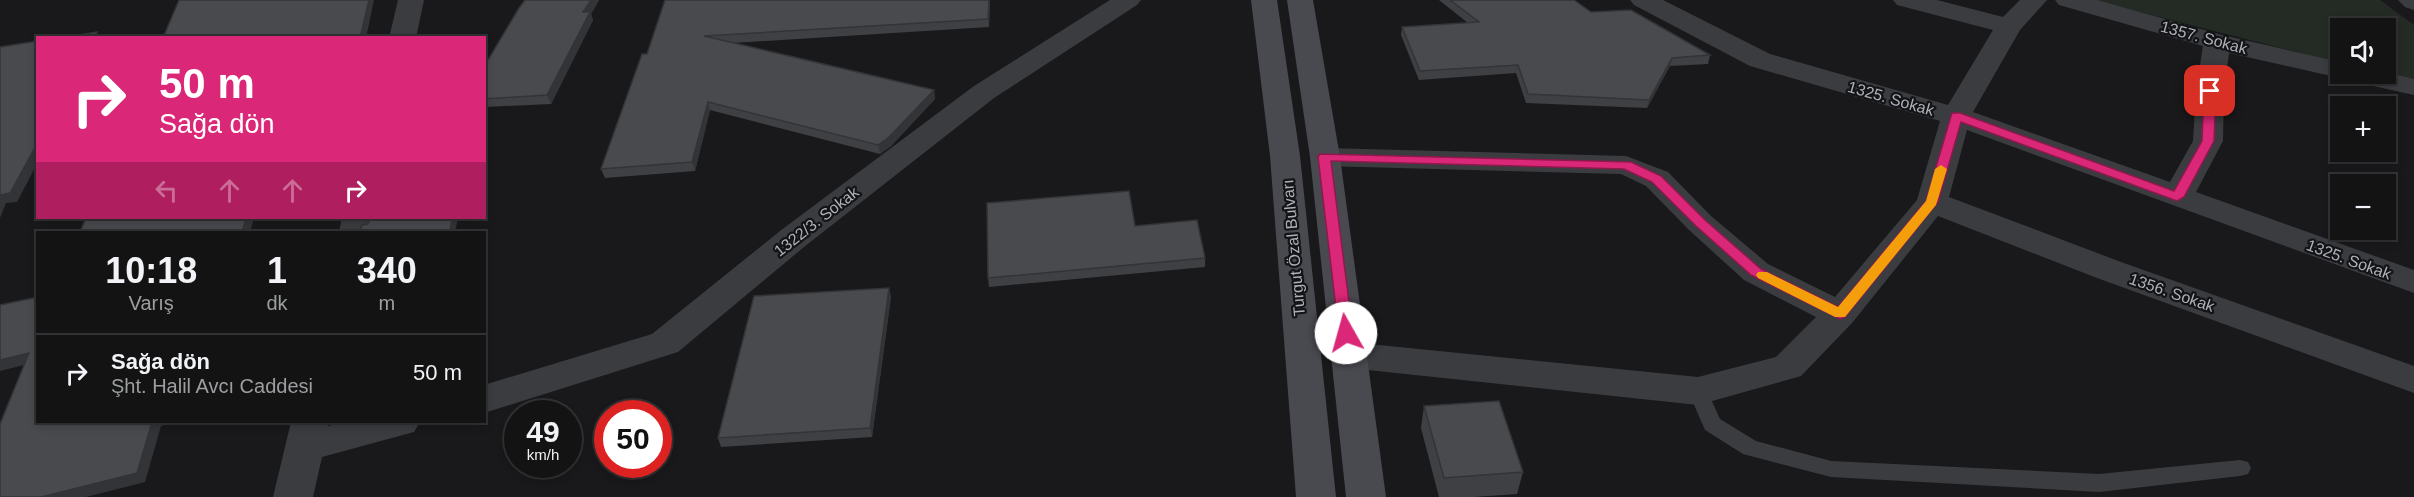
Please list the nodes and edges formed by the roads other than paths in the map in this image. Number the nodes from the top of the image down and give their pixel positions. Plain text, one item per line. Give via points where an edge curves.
1 (411, 0) edge
2 (1128, 0) edge
3 (1264, 0) edge
4 (1300, 0) edge
5 (1643, 0) edge
6 (1906, 0) edge
7 (2034, 0) edge
8 (2068, 0) edge
9 (2009, 26) junction
10 (402, 36) edge
11 (2217, 42) junction
12 (2330, 68) edge
13 (2396, 83) edge
14 (2414, 87) edge
15 (1956, 116) junction
16 (1325, 157) junction
17 (2177, 197) junction
18 (1932, 202) junction
19 (2414, 282) edge
20 (1840, 314) junction
21 (1349, 355) junction
22 (2414, 380) edge
23 (1698, 391) junction
24 (486, 398) edge
25 (393, 423) edge
26 (307, 434) edge
27 (2240, 468) dead end
28 (293, 497) edge
29 (1316, 497) edge
30 (1366, 497) edge

1 - 10 street
2 - 24 street, 1322/3. Sokak via 984,92 792,239 665,343
3 - 29 main road, Turgut Özal Bulvarı via 1285,156
4 - 16 main road
5 - 15 street, 1325. Sokak via 1760,60
6 - 9 street
7 - 9 street
8 - 11 street, 1357. Sokak
9 - 15 street
11 - 12 street, 1357. Sokak
11 - 17 street via 2208,141
13 - 14 street
15 - 17 street, 1325. Sokak
15 - 18 street
16 - 20 street via 1626,165 1657,179 1756,272
16 - 21 main road
17 - 19 street, 1325. Sokak
18 - 20 street
18 - 22 street, 1356. Sokak
20 - 23 street via 1788,367
21 - 23 street
21 - 30 main road
23 - 27 lane via 1712,424 1750,448 1831,469 2099,483
25 - 26 street
26 - 28 street

